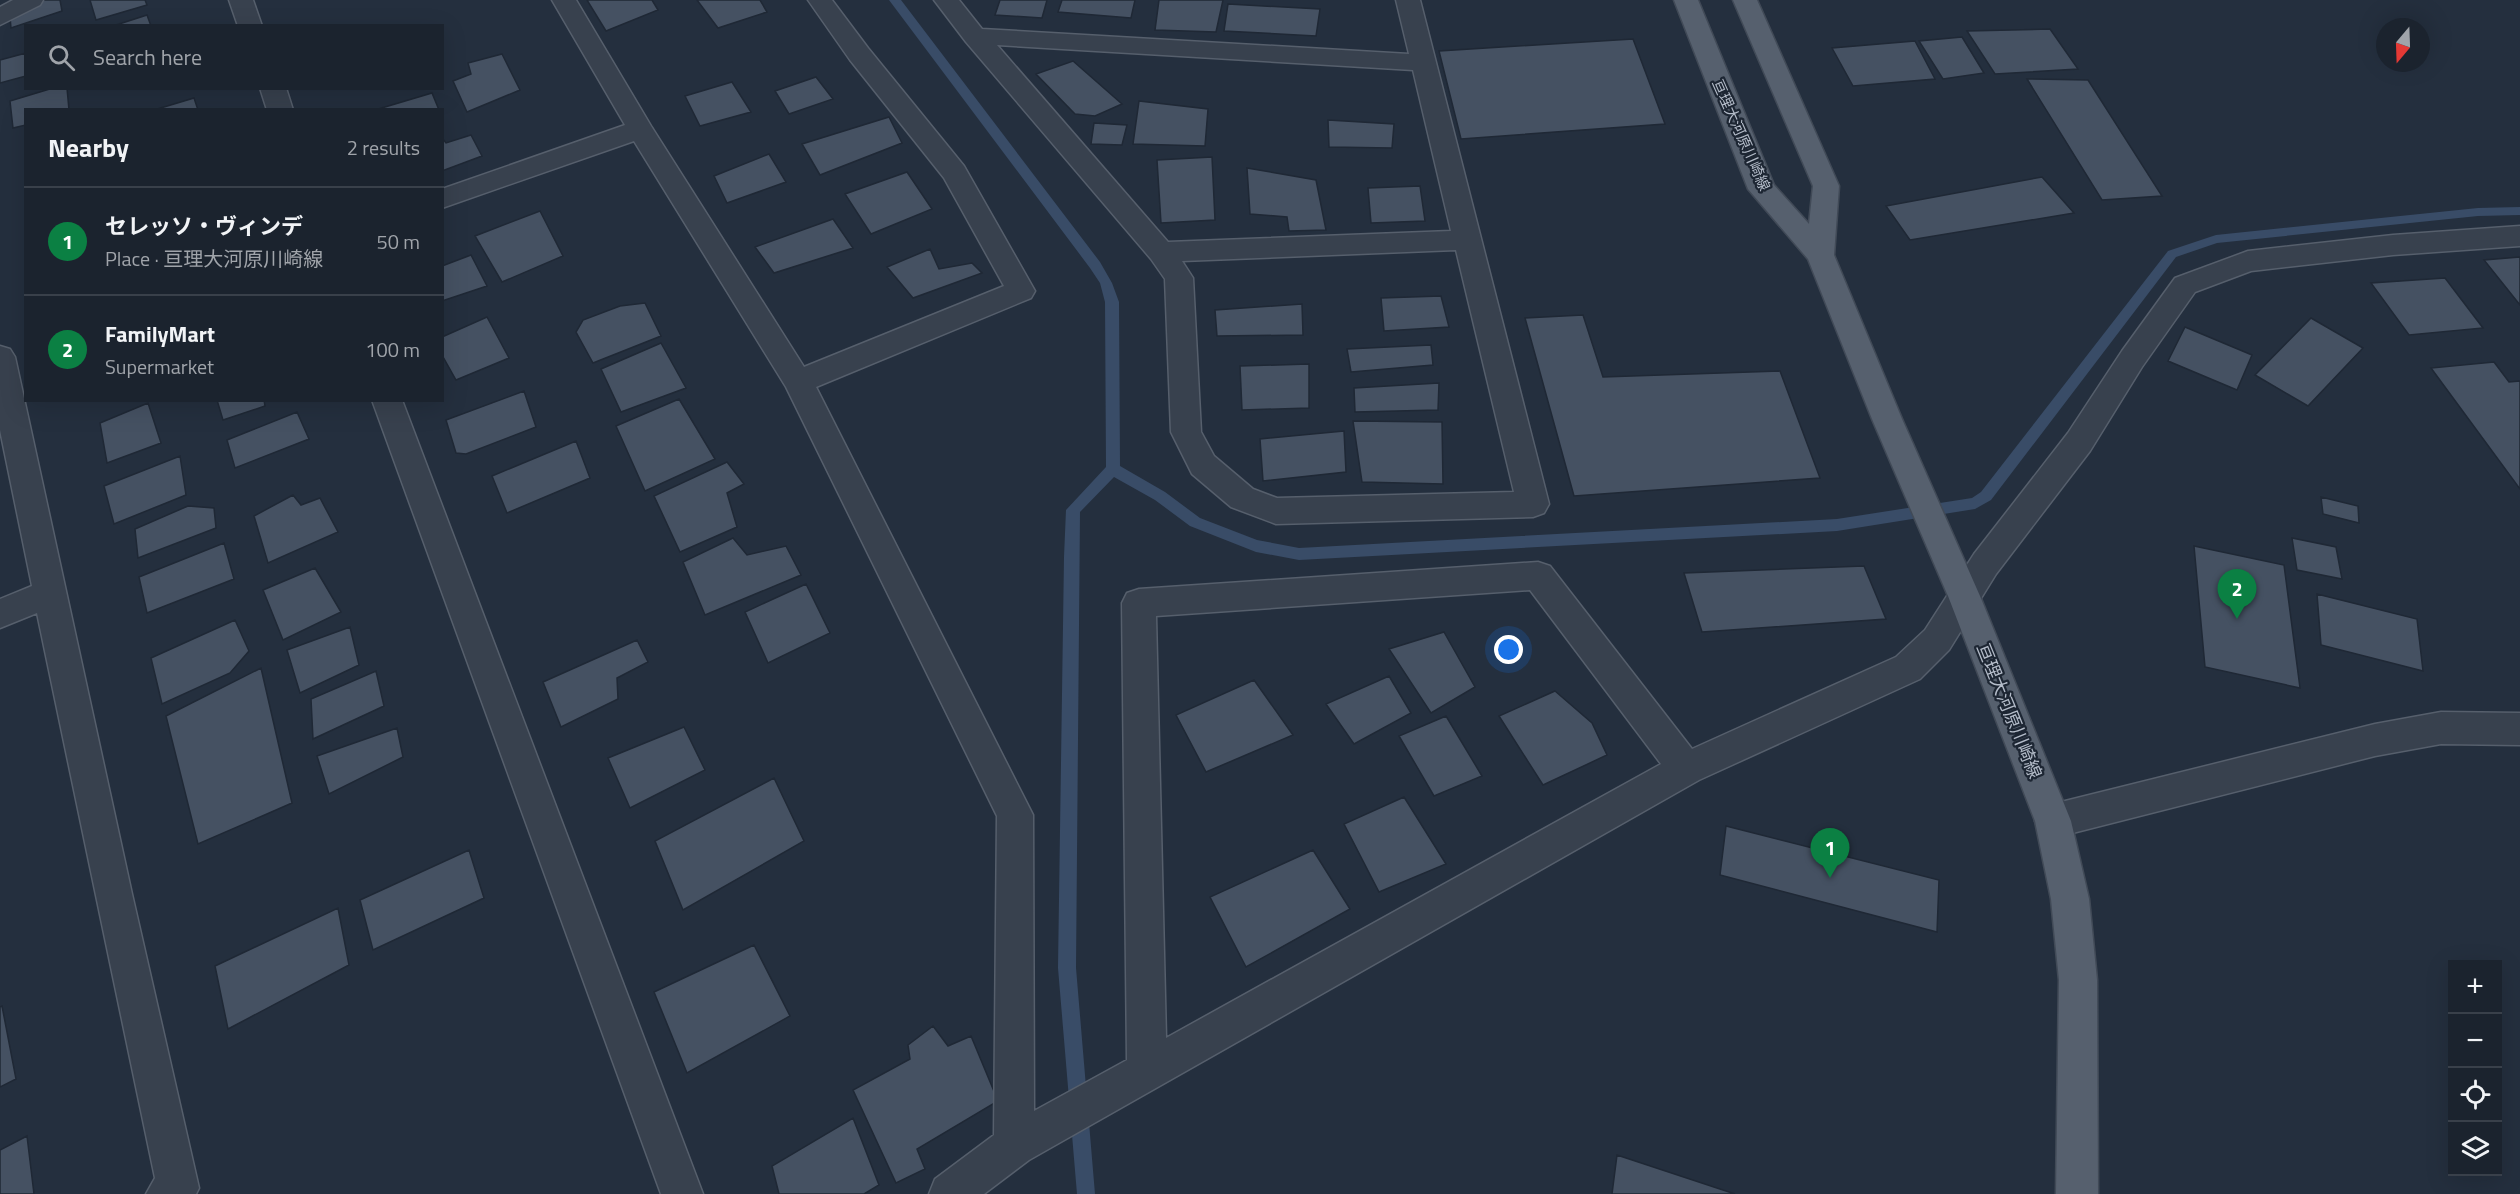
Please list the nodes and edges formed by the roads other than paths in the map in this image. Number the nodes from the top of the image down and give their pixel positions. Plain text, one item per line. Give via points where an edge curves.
1 (31, 0) edge
2 (241, 0) edge
3 (564, 0) edge
4 (820, 0) edge
5 (946, 0) edge
6 (1408, 0) edge
7 (1686, 0) edge
8 (1744, 0) edge
9 (0, 17) edge
10 (249, 24) edge
11 (975, 36) junction
12 (1425, 63) junction
13 (274, 90) edge
14 (279, 108) edge
15 (640, 129) junction
16 (444, 198) edge
17 (2520, 236) edge
18 (1469, 240) junction
19 (1161, 252) junction
20 (1820, 255) junction
21 (9, 357) edge
22 (798, 382) junction
23 (388, 402) edge
24 (50, 593) junction
25 (1964, 596) junction
26 (0, 614) edge
27 (2520, 729) edge
28 (1686, 769) junction
29 (2053, 821) junction
30 (1132, 1078) junction
31 (1028, 1137) junction
32 (167, 1194) edge
33 (682, 1194) edge
34 (950, 1194) edge
35 (2077, 1194) edge

1 - 9 street
2 - 10 street
3 - 15 street
4 - 22 street via 955,173 1021,291
5 - 11 street
6 - 12 street
7 - 20 main road, 亘理大河原川崎線 via 1762,189
8 - 20 main road, 亘理大河原川崎線 via 1826,186
11 - 12 street
11 - 19 street
12 - 18 street
13 - 14 street
15 - 16 street
15 - 22 street
17 - 25 street via 2248,261 2185,285 2079,442 2011,527
18 - 19 street
18 - 19 street via 1533,504 1276,511 1242,498 1203,465 1186,432 1179,278
20 - 25 main road, 亘理大河原川崎線
21 - 24 street
22 - 31 street via 1015,815
23 - 33 street
24 - 26 street
24 - 32 street via 178,1188
25 - 28 street via 1937,640 1908,668
25 - 29 main road, 亘理大河原川崎線
27 - 29 street via 2440,728 2375,740
28 - 30 street
28 - 30 street via 1538,576 1139,603
29 - 35 main road, 亘理大河原川崎線 via 2070,899 2078,981
30 - 31 street
31 - 34 street

